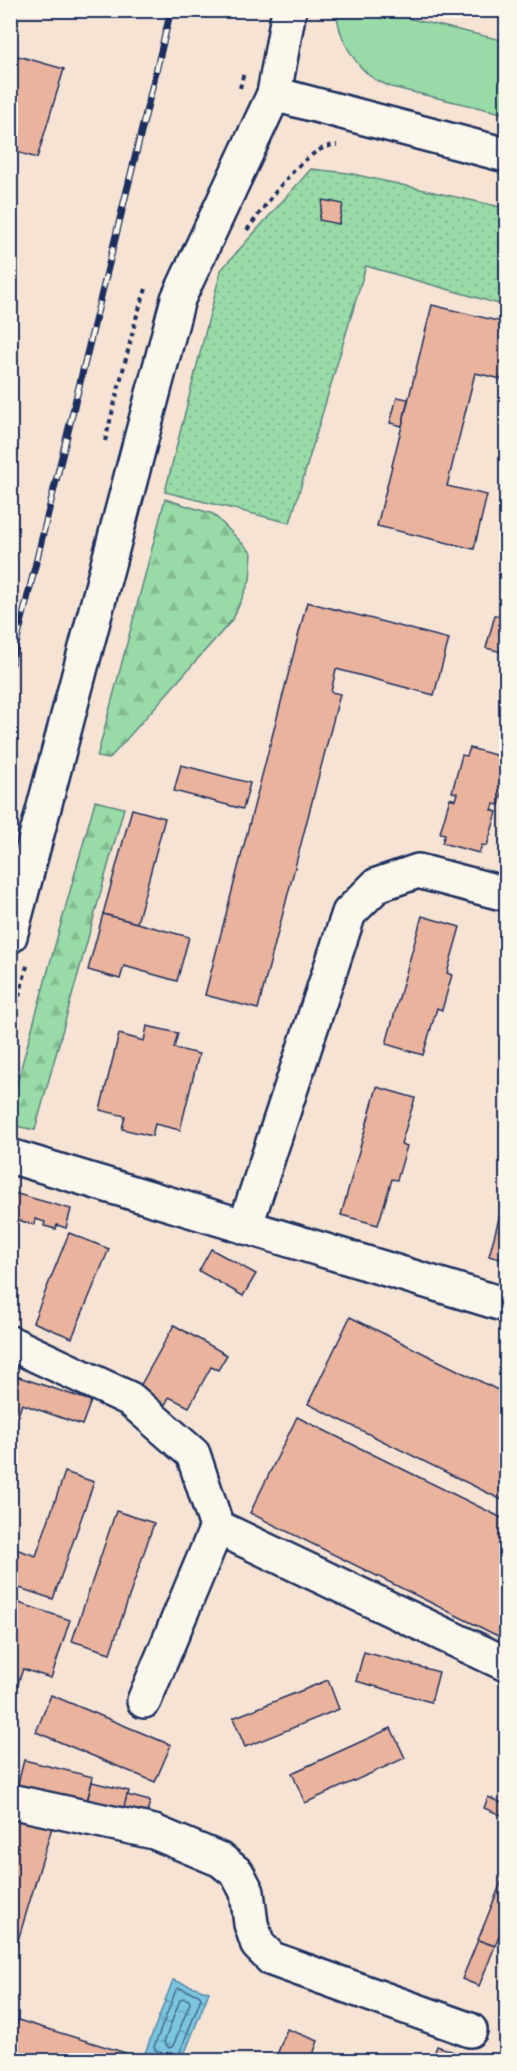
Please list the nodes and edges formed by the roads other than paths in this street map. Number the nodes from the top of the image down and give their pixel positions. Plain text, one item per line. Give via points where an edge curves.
1 (289, 10) edge
2 (274, 94) junction
3 (507, 155) edge
4 (507, 894) edge
5 (19, 949) edge
6 (10, 1156) edge
7 (245, 1227) junction
8 (507, 1305) edge
9 (10, 1343) edge
10 (218, 1527) junction
11 (507, 1664) edge
12 (144, 1701) dead end
13 (10, 1801) edge
14 (470, 2030) dead end

1 - 2 main road
2 - 3 main road
2 - 5 main road via 178,299
4 - 7 main road via 418,871 377,885 349,912
6 - 7 main road
7 - 8 main road
9 - 10 main road via 130,1399 193,1454
10 - 11 main road
10 - 12 main road
13 - 14 main road via 154,1832 221,1860 237,1873 247,1892 258,1945 272,1959

